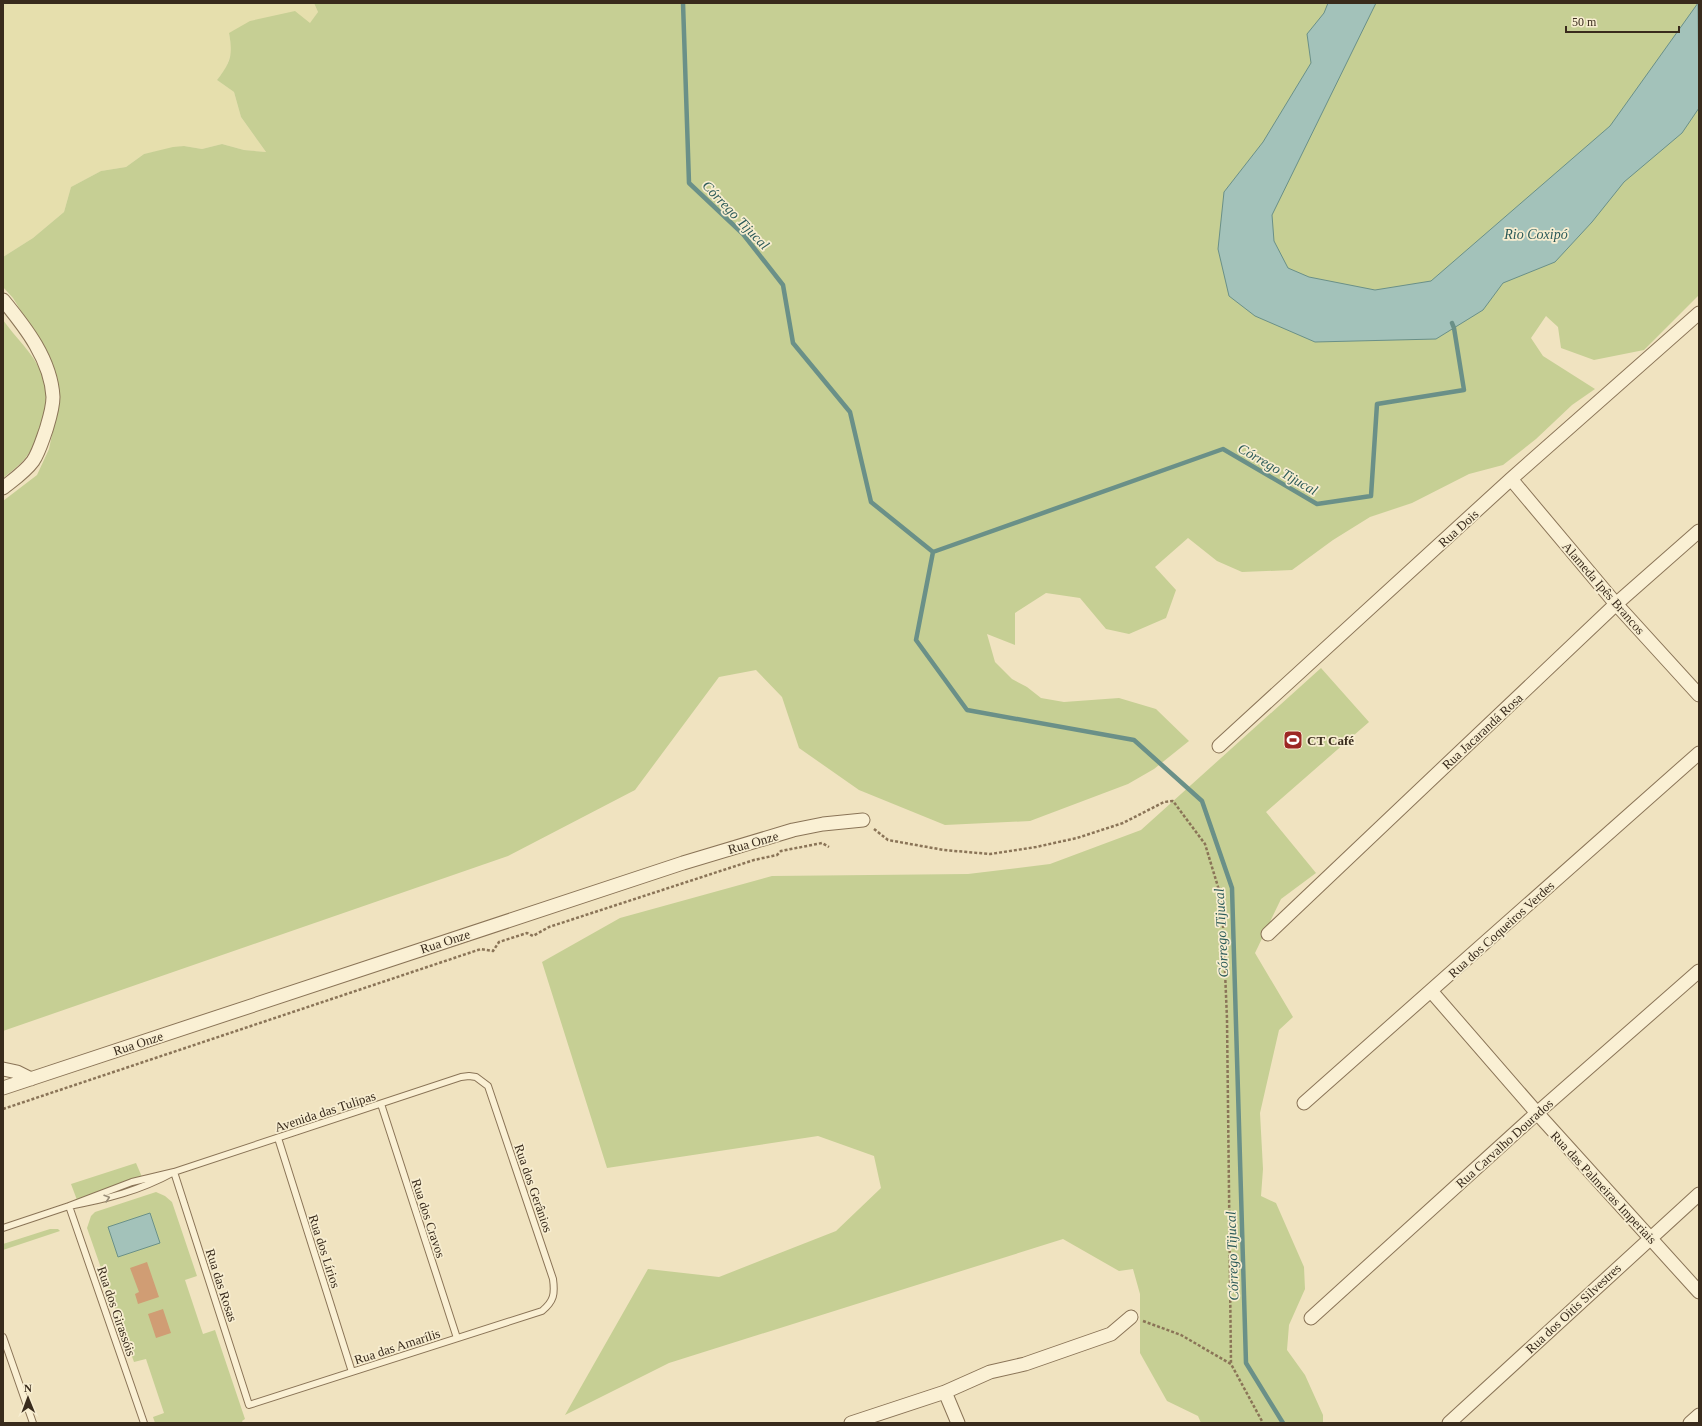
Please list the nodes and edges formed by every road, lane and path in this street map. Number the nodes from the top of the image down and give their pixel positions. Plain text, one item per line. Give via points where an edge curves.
1 (3, 300) edge
2 (1699, 313) edge
3 (1511, 479) junction
4 (3, 488) edge
5 (1699, 531) edge
6 (1616, 604) junction
7 (1699, 695) edge
8 (1219, 746) dead end
9 (1699, 753) edge
10 (863, 820) joint
11 (828, 847) dead end
12 (1268, 934) dead end
13 (1699, 971) edge
14 (1431, 991) junction
15 (3, 1069) edge
16 (31, 1079) junction
17 (483, 1081) joint
18 (3, 1088) edge
19 (1304, 1103) dead end
20 (381, 1104) junction
21 (3, 1109) edge
22 (1537, 1113) junction
23 (278, 1138) junction
24 (174, 1172) junction
25 (1699, 1194) edge
26 (69, 1206) junction
27 (3, 1228) edge
28 (1651, 1237) junction
29 (1699, 1292) edge
30 (550, 1304) joint
31 (1131, 1317) joint
32 (1311, 1318) dead end
33 (3, 1337) edge
34 (457, 1338) junction
35 (1231, 1364) junction
36 (352, 1372) junction
37 (945, 1392) junction
38 (249, 1405) joint
39 (1699, 1415) edge
40 (32, 1423) edge
41 (144, 1423) edge
42 (851, 1423) edge
43 (958, 1423) edge
44 (1263, 1423) edge
45 (1448, 1423) edge
46 (1690, 1423) edge

1 - 4 street via 24,325 40,353 51,380 53,399 42,441 32,462
2 - 3 street, Rua Dois
3 - 6 street, Alameda Ipês Brancos
3 - 8 street, Rua Dois
5 - 6 street, Rua Jacarandá Rosa
6 - 7 street, Alameda Ipês Brancos
6 - 12 street, Rua Jacarandá Rosa
9 - 14 street, Rua dos Coqueiros Verdes
10 - 16 street, Rua Onze via 793,830 682,863
10 - 35 path via 888,840 944,850 990,854 1077,838 1123,823 1164,802 1172,801 1205,844 1222,900 1227,1019
11 - 21 path via 822,843 782,851 777,855 754,860 549,927 533,936 527,933 500,942 493,951 481,949
13 - 22 street, Rua Carvalho Dourados
14 - 19 street, Rua dos Coqueiros Verdes
14 - 22 street, Rua das Palmeiras Imperiais
15 - 16 street
16 - 18 street, Rua Onze
17 - 20 lane, Avenida das Tulipas via 476,1077 461,1077
17 - 30 lane, Rua dos Gerânios via 488,1086 553,1279 554,1297
20 - 23 lane, Avenida das Tulipas
20 - 34 lane, Rua dos Cravos
22 - 28 street, Rua das Palmeiras Imperiais
22 - 32 street, Rua Carvalho Dourados
23 - 24 lane, Avenida das Tulipas
23 - 36 lane, Rua dos Lírios
24 - 26 lane, Avenida das Tulipas via 149,1185 102,1200
24 - 38 lane, Rua das Rosas
25 - 28 street, Rua dos Oitis Silvestres
26 - 27 lane, Avenida das Tulipas
26 - 41 lane, Rua dos Girassóis
28 - 29 street, Rua das Palmeiras Imperiais
28 - 45 street, Rua dos Oitis Silvestres
30 - 34 lane, Rua das Amarílis via 542,1311
31 - 35 path via 1181,1335
31 - 37 street via 1111,1334 1025,1364 990,1372
33 - 40 lane
34 - 36 lane, Rua das Amarílis
35 - 44 path
36 - 38 lane, Rua das Amarílis
37 - 42 street
37 - 43 street
39 - 46 street

